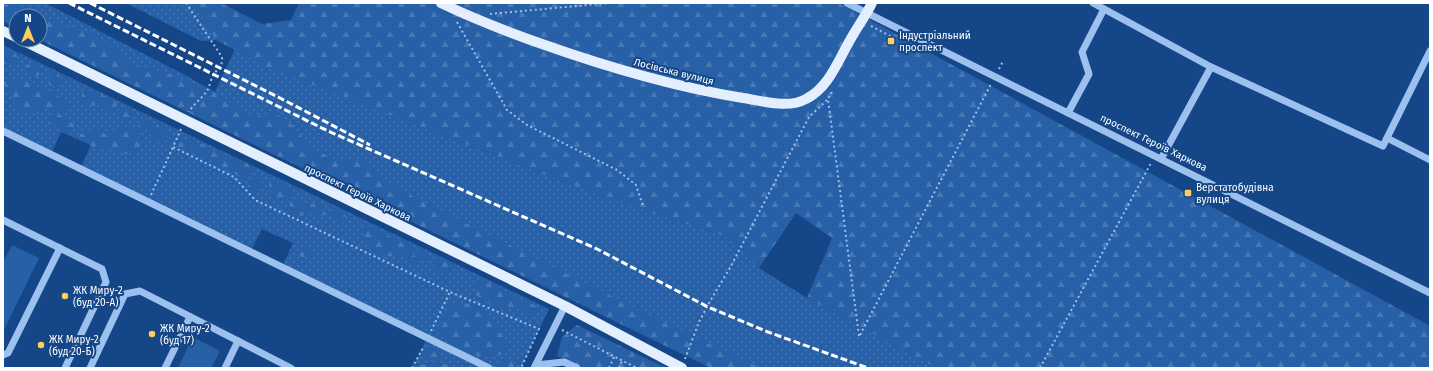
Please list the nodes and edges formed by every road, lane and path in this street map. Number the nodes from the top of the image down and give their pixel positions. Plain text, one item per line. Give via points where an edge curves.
1 (186, 3) edge
2 (609, 3) edge
3 (847, 3) edge
4 (872, 3) edge
5 (1093, 3) edge
6 (445, 5) edge
7 (1104, 9) junction
8 (868, 14) junction
9 (467, 16) junction
10 (891, 41) dead end
11 (38, 48) edge
12 (1430, 51) edge
13 (1003, 62) dead end
14 (1211, 67) junction
15 (995, 77) junction
16 (835, 86) dead end
17 (828, 99) junction
18 (1068, 113) junction
19 (188, 114) dead end
20 (181, 128) dead end
21 (3, 131) edge
22 (1387, 138) junction
23 (173, 147) junction
24 (1158, 157) junction
25 (1430, 160) edge
26 (148, 202) junction
27 (643, 206) dead end
28 (4, 222) edge
29 (60, 248) junction
30 (450, 292) junction
31 (1430, 293) edge
32 (565, 306) junction
33 (190, 316) junction
34 (555, 326) junction
35 (428, 338) junction
36 (238, 341) junction
37 (3, 355) edge
38 (614, 356) junction
39 (622, 360) junction
40 (535, 366) edge
41 (65, 368) edge
42 (90, 368) edge
43 (165, 368) edge
44 (225, 368) edge
45 (291, 368) edge
46 (412, 368) edge
47 (488, 368) edge
48 (520, 368) edge
49 (577, 368) edge
50 (609, 368) edge
51 (619, 368) edge
52 (637, 368) edge
53 (682, 368) edge
54 (1040, 368) edge

1 - 19 path via 222,58 220,68 213,75 207,90
2 - 9 path
3 - 8 street, проспект Героїв Харкова
4 - 8 main road, Лосівська вулиця
5 - 7 street
6 - 9 main road, Лосівська вулиця
6 - 27 path via 507,110 527,125 617,170 636,185
7 - 14 street
7 - 18 street via 1082,52 1089,74
8 - 9 main road, Лосівська вулиця via 830,77 806,100 794,103 774,103 722,95 662,81 589,61
8 - 10 path via 866,24 892,36
8 - 15 street, проспект Героїв Харкова
11 - 32 main road, проспект Героїв Харкова
12 - 22 street
13 - 15 path
14 - 22 street via 1383,146
14 - 24 street
15 - 17 path via 860,336
15 - 18 street, проспект Героїв Харкова
16 - 17 path
17 - 53 path via 809,117 699,322
18 - 24 street, проспект Героїв Харкова
20 - 23 path
21 - 26 street
22 - 25 street
23 - 26 path
23 - 30 path via 234,177 255,200
24 - 31 street, проспект Героїв Харкова
24 - 54 path
26 - 35 street
28 - 29 street
29 - 37 street via 8,353
29 - 41 street via 102,269 106,282
30 - 35 path
30 - 48 path via 539,330
32 - 34 street
32 - 53 main road, проспект Героїв Харкова
33 - 36 street
33 - 42 street via 140,290 125,294
33 - 43 street
34 - 38 path
34 - 40 street
35 - 46 path
35 - 47 street
36 - 44 street
36 - 45 street
38 - 39 path
38 - 50 path
39 - 51 path
39 - 52 path
40 - 49 street via 564,362

